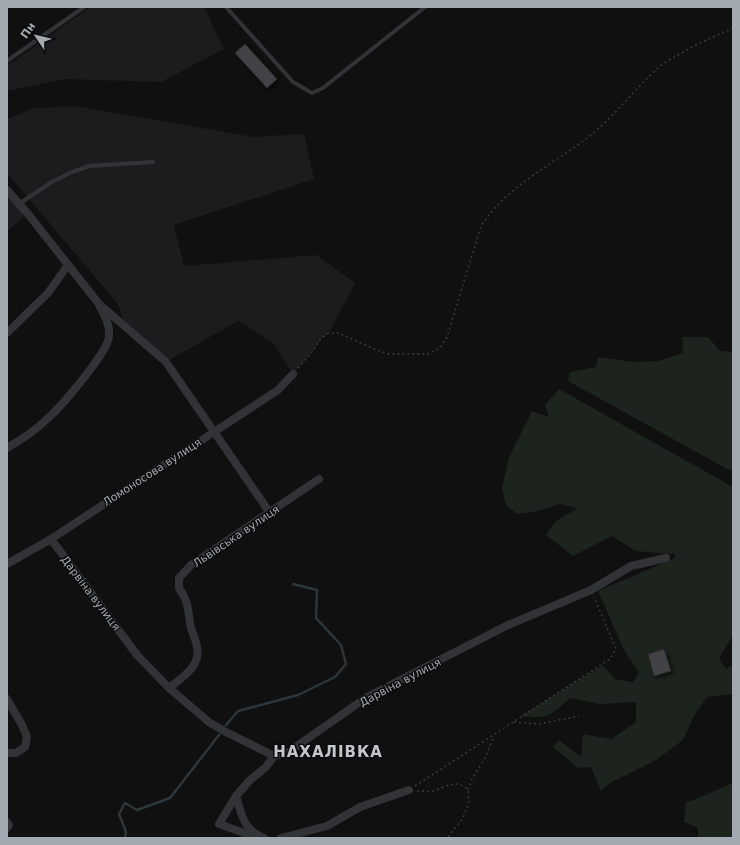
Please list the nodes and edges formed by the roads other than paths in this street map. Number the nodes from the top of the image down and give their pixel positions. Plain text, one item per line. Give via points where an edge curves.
1 (84, 7) edge
2 (226, 7) edge
3 (425, 7) edge
4 (7, 61) edge
5 (153, 162) dead end
6 (7, 190) edge
7 (19, 204) junction
8 (68, 265) junction
9 (99, 304) junction
10 (7, 333) edge
11 (293, 374) road end
12 (215, 431) junction
13 (7, 448) edge
14 (320, 479) dead end
15 (270, 513) junction
16 (51, 539) junction
17 (666, 558) dead end
18 (7, 564) edge
19 (169, 688) junction
20 (7, 699) edge
21 (7, 753) edge
22 (274, 756) junction
23 (409, 790) road end
24 (236, 796) junction
25 (7, 822) edge
26 (7, 828) edge
27 (249, 833) edge
28 (264, 838) edge
29 (281, 838) edge

1 - 4 lane
2 - 3 lane via 293,82 312,93 323,88
5 - 7 lane via 89,166 50,183
6 - 7 street
7 - 8 street
8 - 9 street
8 - 10 street via 48,293
9 - 12 street via 166,362
9 - 13 street via 107,321 110,337 100,356 48,419
11 - 12 street, Ломоносова вулиця via 278,390
12 - 15 street
12 - 16 street, Ломоносова вулиця
14 - 15 street, Львівська вулиця
15 - 19 street, Львівська вулиця via 191,565 179,578 179,588 189,609 197,658 192,669
16 - 18 street, Ломоносова вулиця
16 - 19 street, Дарвіна вулиця via 137,655
17 - 22 street, Дарвіна вулиця via 631,566 591,590 508,625 367,697 286,753
19 - 22 street, Дарвіна вулиця via 210,723
20 - 21 street via 27,738 25,747 16,753
22 - 24 street
23 - 29 street via 360,807 327,826
24 - 27 street
24 - 27 street via 219,824
25 - 26 street
27 - 28 street

